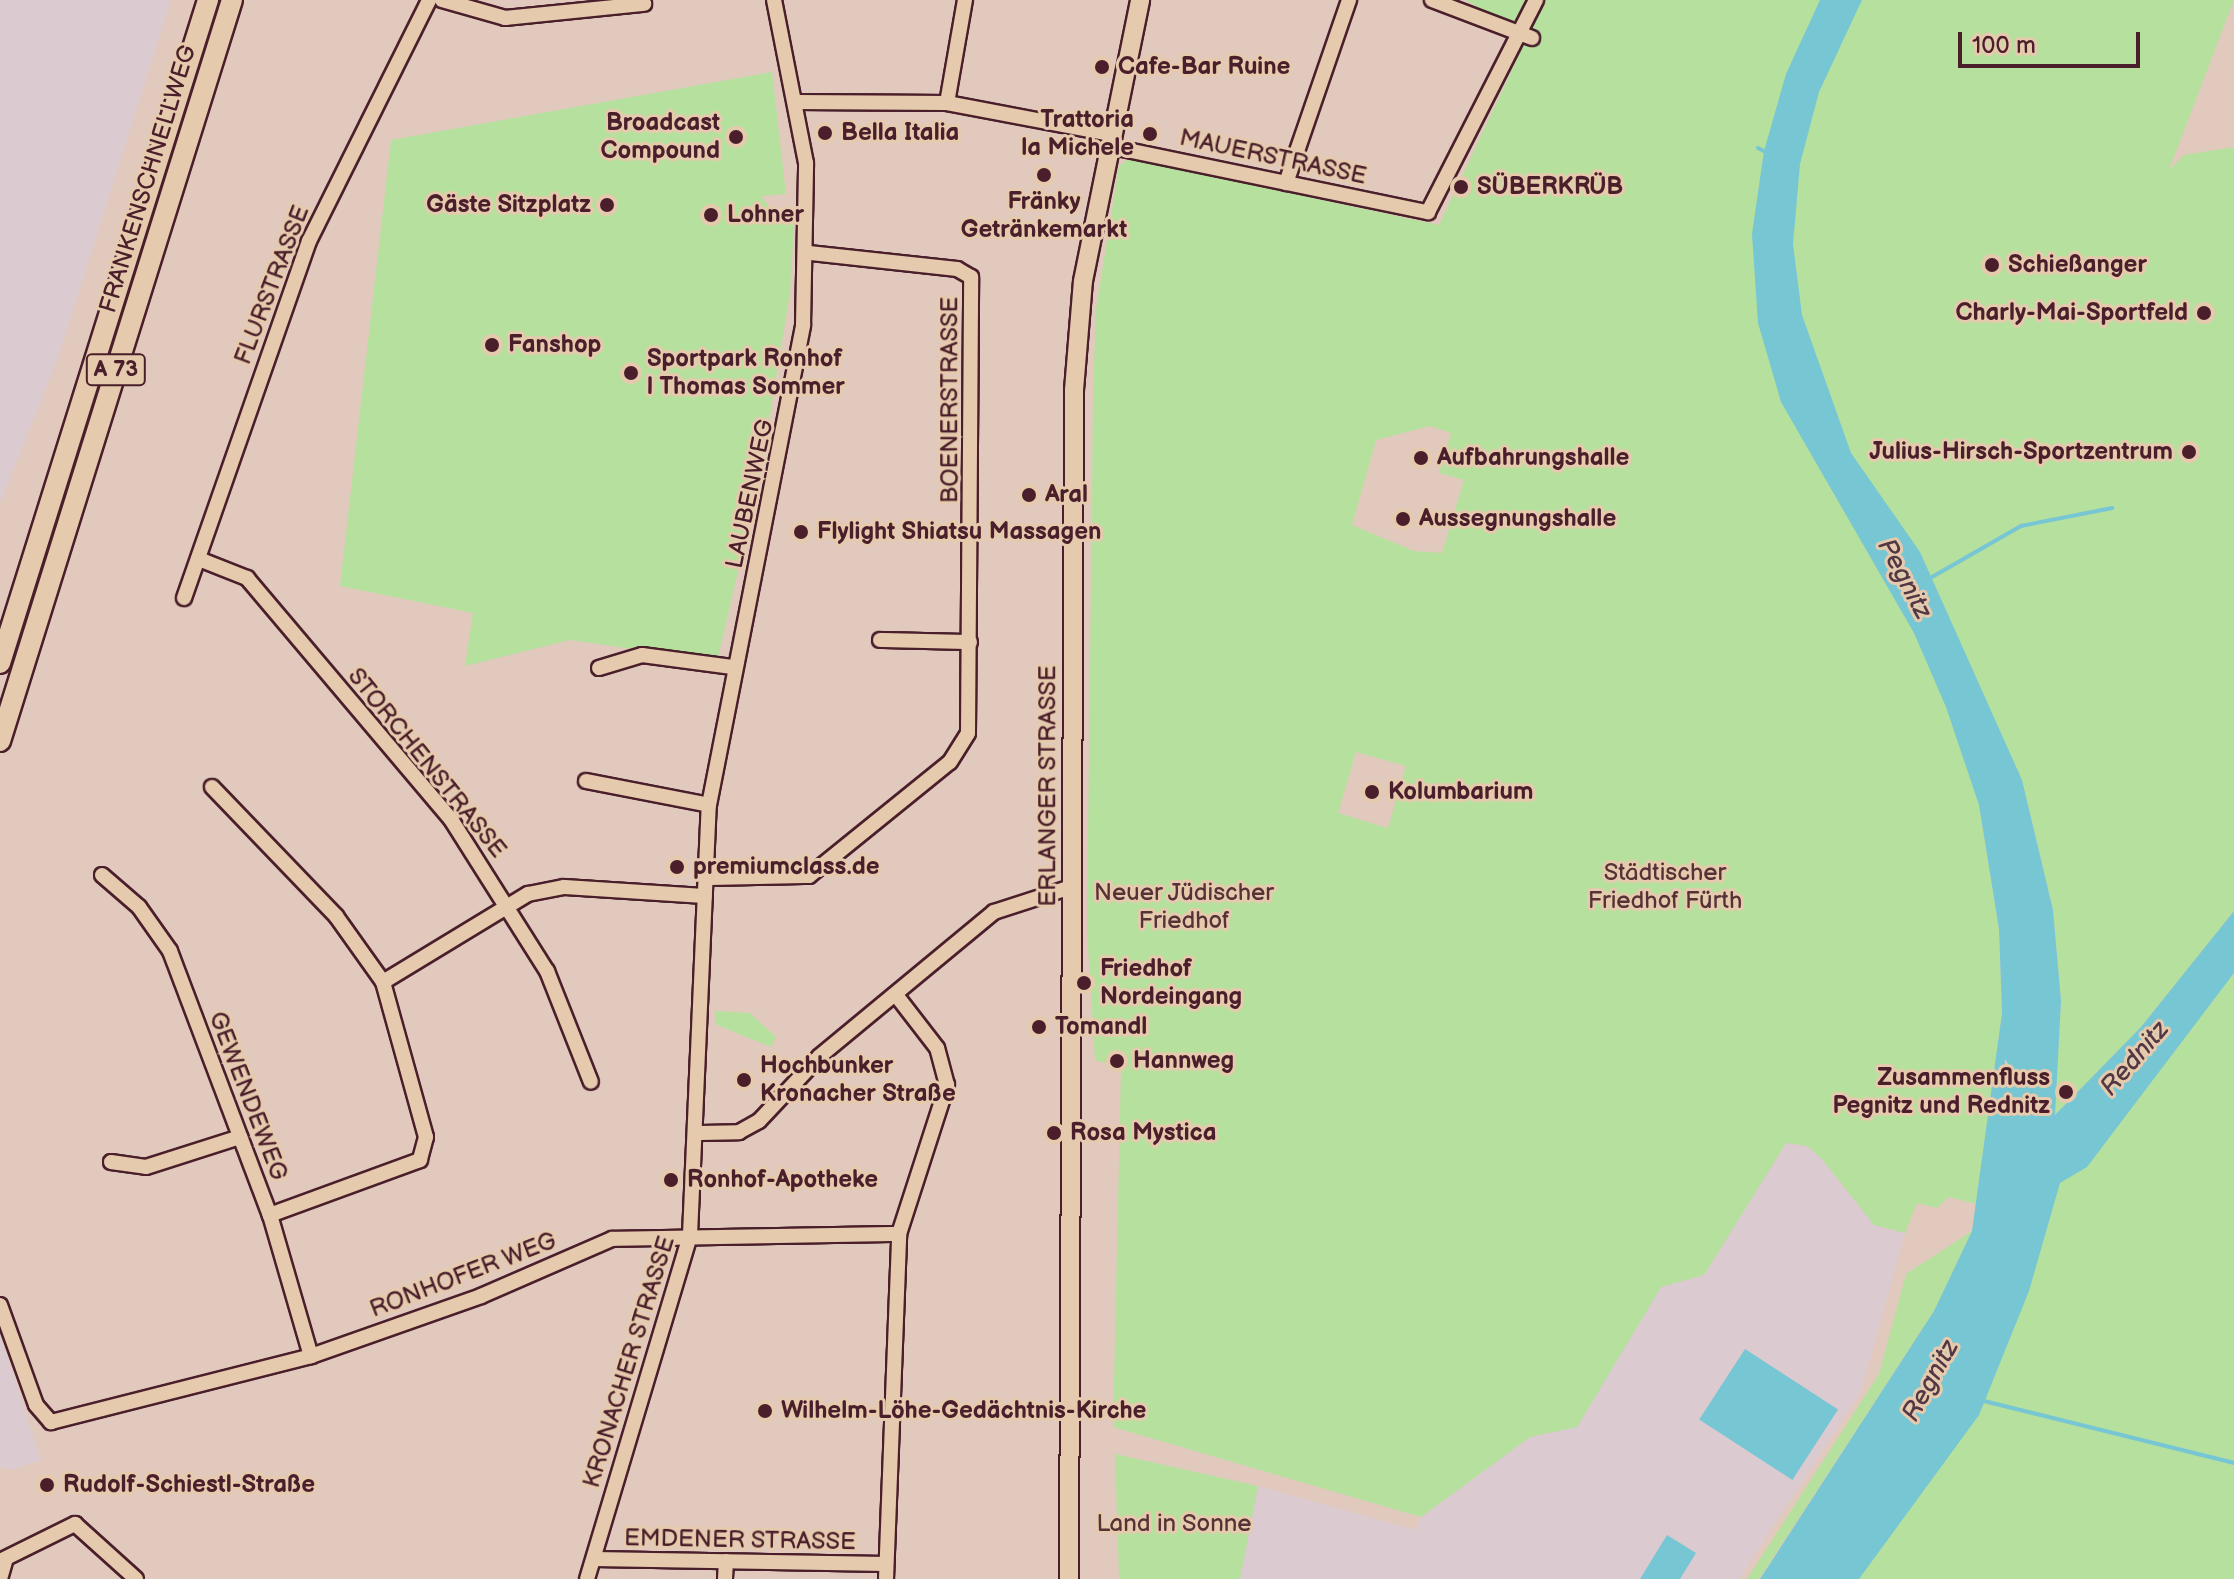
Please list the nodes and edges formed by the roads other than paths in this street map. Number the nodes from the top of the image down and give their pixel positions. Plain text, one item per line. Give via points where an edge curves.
1 (208, 0) edge
2 (232, 0) edge
3 (429, 0) edge
4 (442, 0) edge
5 (774, 0) edge
6 (965, 0) edge
7 (1140, 0) edge
8 (1349, 0) edge
9 (1432, 0) edge
10 (1536, 0) edge
11 (644, 4) dead end
12 (1516, 32) junction
13 (1532, 38) dead end
14 (797, 102) junction
15 (947, 103) junction
16 (1109, 140) junction
17 (1286, 183) junction
18 (809, 253) junction
19 (199, 559) junction
20 (184, 598) dead end
21 (880, 640) dead end
22 (970, 642) junction
23 (0, 663) edge
24 (732, 667) junction
25 (599, 668) dead end
26 (0, 741) edge
27 (586, 781) dead end
28 (212, 787) dead end
29 (709, 805) junction
30 (102, 875) dead end
31 (705, 878) junction
32 (1071, 887) junction
33 (705, 896) junction
34 (508, 906) junction
35 (383, 982) junction
36 (896, 995) junction
37 (591, 1082) dead end
38 (700, 1133) junction
39 (240, 1137) junction
40 (111, 1162) dead end
41 (270, 1215) junction
42 (899, 1234) junction
43 (690, 1235) junction
44 (0, 1305) edge
45 (311, 1356) junction
46 (594, 1559) junction
47 (2, 1561) edge
48 (726, 1561) junction
49 (886, 1572) edge
50 (0, 1579) edge
51 (136, 1579) edge
52 (587, 1579) edge
53 (725, 1579) edge
54 (1069, 1579) edge

1 - 23 highway, FRANKENSCHNELLWEG / A 73
2 - 26 highway, FRANKENSCHNELLWEG / A 73
3 - 19 street, FLURSTRASSE via 309,241
4 - 11 street via 505,18
5 - 14 street, LAUBENWEG
6 - 15 street
7 - 16 main road, ERLANGER STRASSE
8 - 17 street
9 - 12 street
10 - 12 street
12 - 13 street
12 - 17 street, MAUERSTRASSE via 1428,212
14 - 15 street, MAUERSTRASSE
14 - 18 street, LAUBENWEG
15 - 16 street, MAUERSTRASSE
16 - 17 street, MAUERSTRASSE
16 - 32 main road, ERLANGER STRASSE via 1083,281 1074,390
18 - 22 street, BOENERSTRASSE via 957,269 971,277
18 - 24 street, LAUBENWEG via 792,401
19 - 20 street, FLURSTRASSE
19 - 34 street, STORCHENSTRASSE via 247,578 452,821
21 - 22 street
22 - 31 street, BOENERSTRASSE via 968,733 950,762 809,876
24 - 25 street via 642,655
24 - 29 street, LAUBENWEG
27 - 29 street
28 - 35 street via 336,916
29 - 31 street, LAUBENWEG
30 - 39 street, GEWENDEWEG via 170,951
31 - 33 street, LAUBENWEG
32 - 36 street via 994,912
32 - 54 main road, ERLANGER STRASSE
33 - 34 street via 564,887
33 - 38 street, LAUBENWEG
34 - 35 street
34 - 37 street, STORCHENSTRASSE via 547,971
35 - 41 street via 426,1137 420,1160
36 - 38 street via 820,1056 759,1121 739,1132
36 - 42 street via 937,1048 947,1085
38 - 43 street, KRONACHER STRASSE
39 - 40 street via 146,1167
39 - 41 street, GEWENDEWEG
41 - 45 street, GEWENDEWEG
42 - 43 street, RONHOFER WEG
42 - 49 street
43 - 45 street, RONHOFER WEG via 612,1239 481,1296
43 - 46 street, KRONACHER STRASSE
44 - 45 street, RONHOFER WEG via 36,1405 51,1422
46 - 48 street, EMDENER STRASSE
46 - 52 street, KRONACHER STRASSE
47 - 50 street
47 - 51 street via 75,1524
48 - 49 street, EMDENER STRASSE
48 - 53 street

